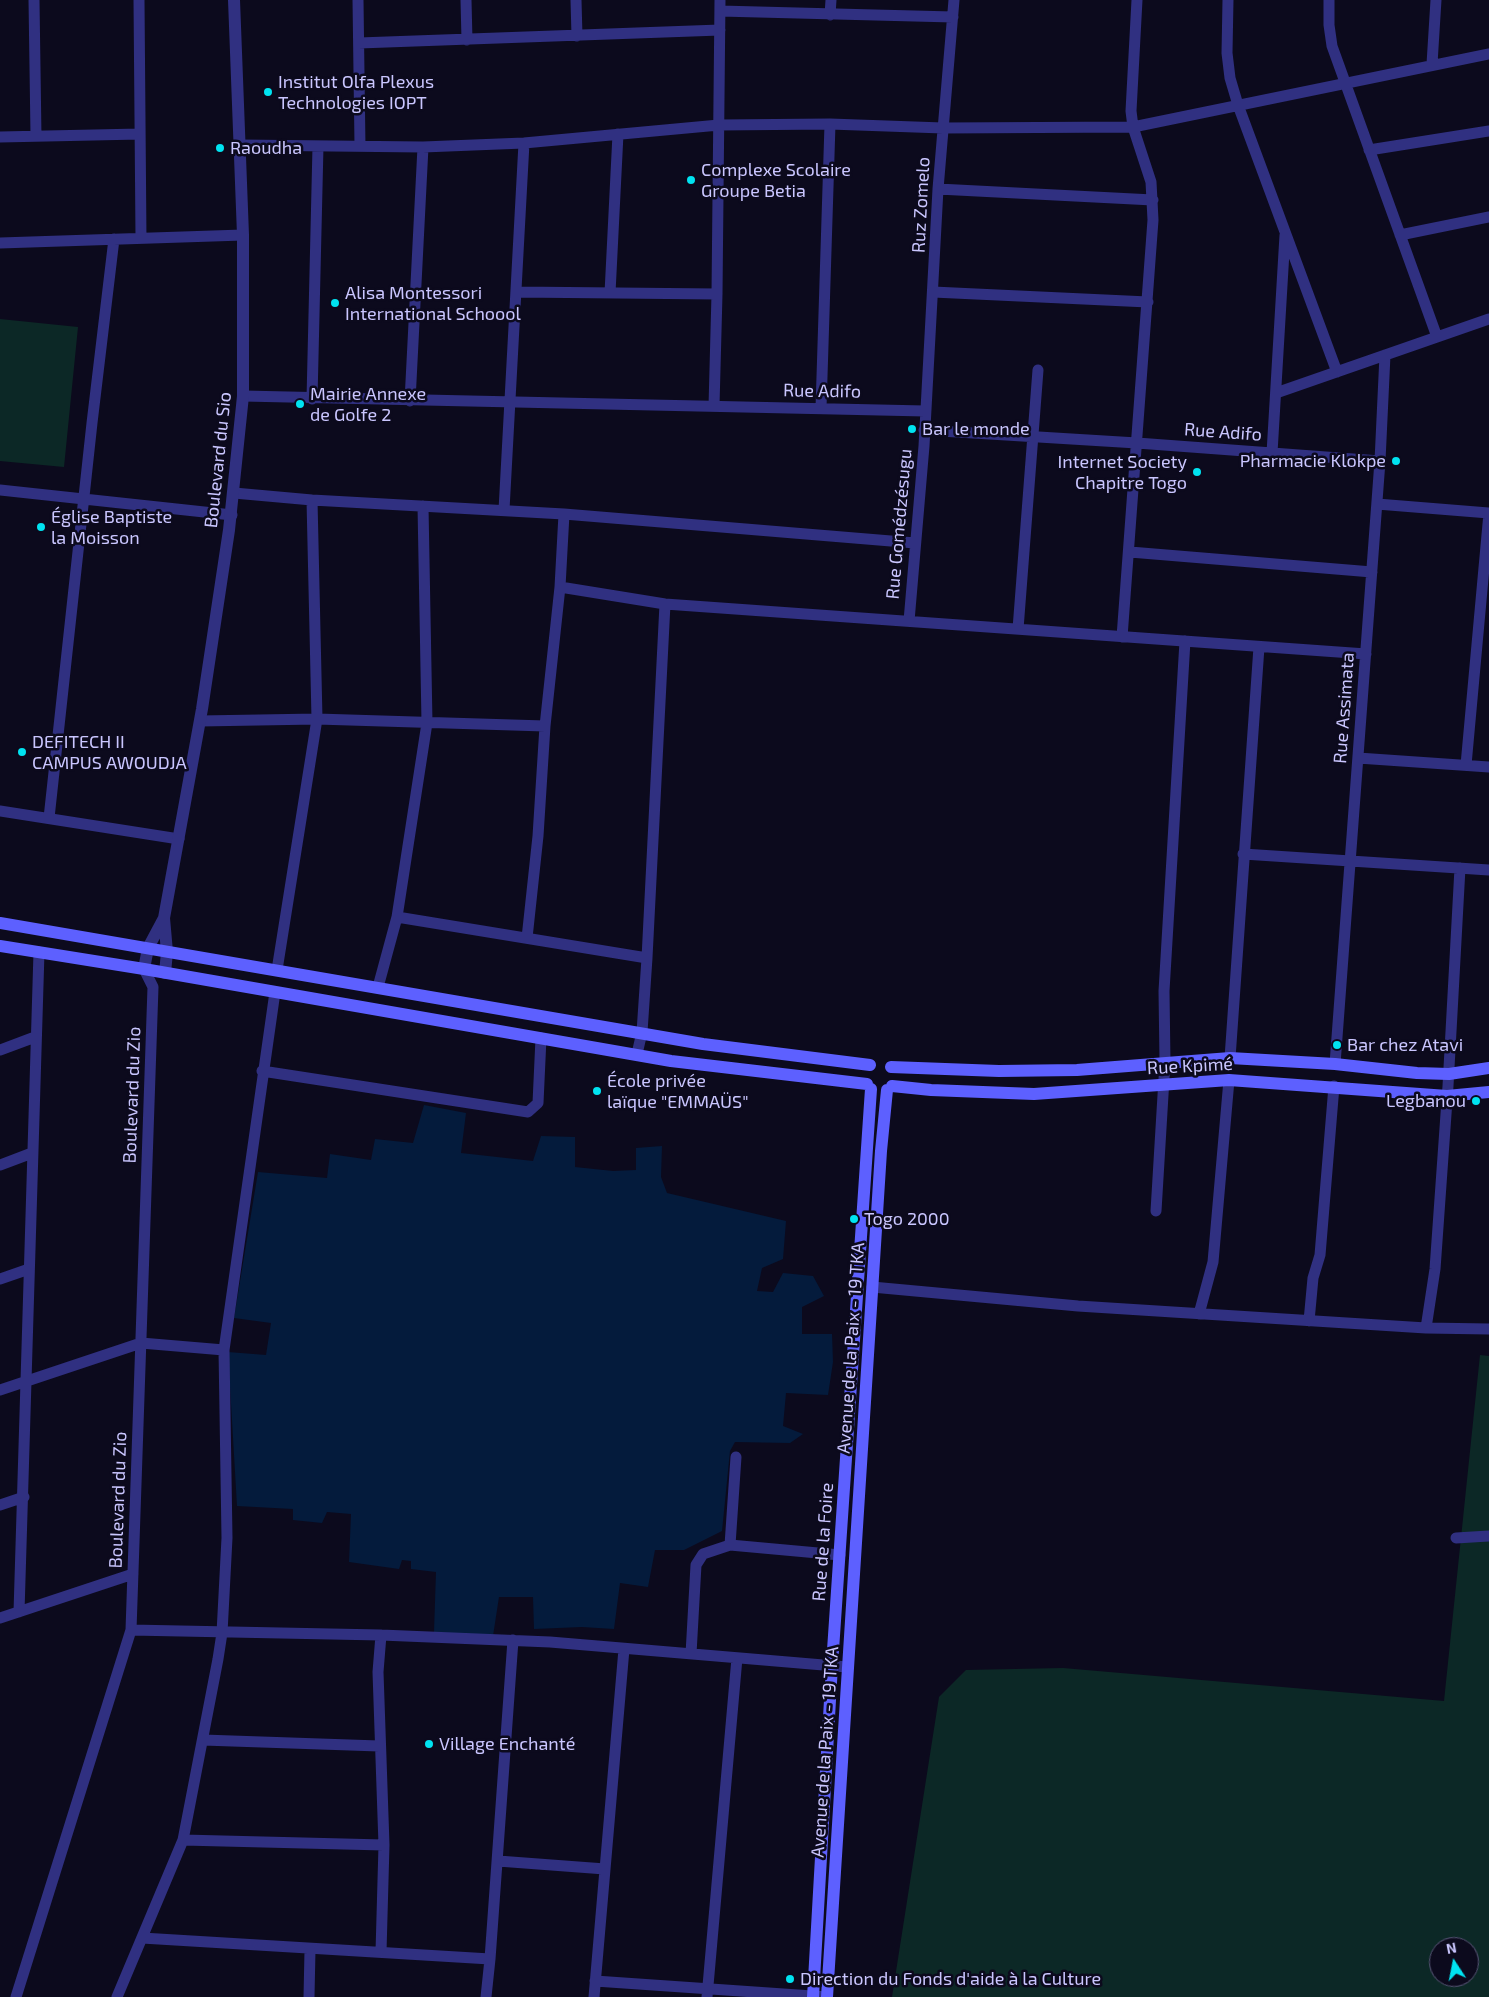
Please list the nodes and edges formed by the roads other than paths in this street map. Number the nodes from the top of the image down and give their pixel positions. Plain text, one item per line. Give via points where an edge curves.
1 (34, 0) edge
2 (139, 0) edge
3 (234, 0) edge
4 (358, 0) edge
5 (466, 0) edge
6 (576, 0) edge
7 (831, 0) edge
8 (954, 0) edge
9 (1137, 0) edge
10 (1228, 0) edge
11 (1329, 0) edge
12 (1436, 0) edge
13 (720, 5) edge
14 (830, 15) junction
15 (953, 17) junction
16 (720, 30) junction
17 (577, 36) junction
18 (467, 40) junction
19 (359, 43) junction
20 (1489, 54) edge
21 (1432, 64) junction
22 (1346, 83) junction
23 (1238, 105) junction
24 (830, 124) junction
25 (719, 125) junction
26 (1133, 127) junction
27 (943, 128) junction
28 (1489, 131) edge
29 (140, 134) junction
30 (618, 134) junction
31 (36, 136) junction
32 (0, 137) edge
33 (524, 143) junction
34 (240, 145) junction
35 (318, 146) junction
36 (360, 146) junction
37 (423, 146) junction
38 (1369, 150) junction
39 (938, 189) junction
40 (1153, 200) junction
41 (1489, 217) edge
42 (1285, 228) junction
43 (243, 235) junction
44 (1400, 235) junction
45 (141, 238) junction
46 (114, 239) junction
47 (0, 243) edge
48 (517, 292) junction
49 (933, 292) junction
50 (610, 293) junction
51 (717, 294) junction
52 (1148, 302) junction
53 (1489, 319) edge
54 (1437, 337) junction
55 (1385, 355) junction
56 (1038, 370) dead end
57 (1337, 372) junction
58 (1276, 393) junction
59 (243, 396) junction
60 (312, 400) junction
61 (410, 401) junction
62 (509, 403) junction
63 (714, 406) junction
64 (821, 408) junction
65 (925, 411) junction
66 (924, 430) junction
67 (1033, 436) junction
68 (1137, 443) junction
69 (1272, 453) junction
70 (1380, 461) junction
71 (0, 490) edge
72 (234, 493) junction
73 (83, 498) junction
74 (312, 500) junction
75 (1377, 504) junction
76 (423, 506) junction
77 (504, 510) junction
78 (1489, 513) edge
79 (564, 514) junction
80 (232, 515) junction
81 (915, 543) junction
82 (1130, 552) junction
83 (1372, 572) junction
84 (560, 588) junction
85 (665, 604) junction
86 (909, 621) junction
87 (1018, 629) junction
88 (1122, 637) junction
89 (1185, 641) junction
90 (1259, 647) junction
91 (1366, 654) junction
92 (317, 719) junction
93 (200, 721) junction
94 (427, 723) junction
95 (545, 726) junction
96 (1358, 758) junction
97 (1466, 765) junction
98 (1489, 767) edge
99 (0, 811) edge
100 (49, 818) junction
101 (179, 840) junction
102 (1243, 854) junction
103 (1352, 862) junction
104 (1460, 868) junction
105 (1489, 870) edge
106 (397, 917) junction
107 (164, 918) junction
108 (0, 924) edge
109 (527, 938) junction
110 (0, 946) edge
111 (148, 948) junction
112 (39, 952) junction
113 (167, 952) junction
114 (648, 958) junction
115 (144, 969) junction
116 (277, 970) junction
117 (165, 972) junction
118 (153, 987) junction
119 (378, 987) junction
120 (274, 992) junction
121 (642, 1032) junction
122 (35, 1037) junction
123 (541, 1038) junction
124 (0, 1050) edge
125 (637, 1054) junction
126 (1230, 1058) junction
127 (1165, 1062) junction
128 (1335, 1064) junction
129 (870, 1065) junction
130 (892, 1066) junction
131 (1489, 1068) edge
132 (262, 1070) junction
133 (1449, 1074) junction
134 (1229, 1080) junction
135 (1164, 1083) junction
136 (869, 1086) junction
137 (1334, 1086) junction
138 (890, 1088) junction
139 (1489, 1092) edge
140 (1447, 1096) junction
141 (32, 1153) junction
142 (0, 1165) edge
143 (1156, 1210) dead end
144 (29, 1269) junction
145 (0, 1280) edge
146 (872, 1287) junction
147 (1199, 1314) junction
148 (1309, 1321) junction
149 (1426, 1328) junction
150 (1489, 1329) edge
151 (141, 1343) junction
152 (224, 1350) junction
153 (25, 1380) junction
154 (0, 1390) edge
155 (736, 1457) dead end
156 (24, 1497) junction
157 (0, 1505) edge
158 (1489, 1536) edge
159 (1456, 1538) dead end
160 (730, 1545) junction
161 (840, 1555) junction
162 (134, 1574) junction
163 (19, 1612) junction
164 (0, 1618) edge
165 (131, 1630) junction
166 (222, 1633) junction
167 (381, 1635) junction
168 (513, 1640) junction
169 (624, 1649) junction
170 (691, 1654) junction
171 (737, 1658) junction
172 (832, 1665) junction
173 (848, 1667) junction
174 (203, 1740) junction
175 (379, 1746) junction
176 (183, 1840) junction
177 (384, 1845) junction
178 (498, 1861) junction
179 (605, 1869) junction
180 (142, 1938) junction
181 (310, 1950) junction
182 (381, 1952) junction
183 (490, 1960) junction
184 (595, 1981) junction
185 (708, 1994) edge
186 (813, 1996) edge
187 (16, 1997) edge
188 (117, 1997) edge
189 (309, 1997) edge
190 (486, 1997) edge
191 (594, 1997) edge
192 (827, 1997) edge

1 - 31 street
2 - 29 street
3 - 34 street, Boulevard du Sio
4 - 19 street
5 - 18 street
6 - 17 street
7 - 14 street
8 - 15 street, Ruz Zomelo
9 - 26 street via 1130,112
10 - 23 street via 1227,53
11 - 22 street via 1332,46
12 - 21 street
13 - 14 street
13 - 16 street
14 - 15 street
15 - 27 street, Ruz Zomelo
16 - 17 street
16 - 25 street
17 - 18 street
18 - 19 street
19 - 36 street
20 - 21 street
21 - 22 street
22 - 23 street
22 - 38 street
23 - 26 street
23 - 42 street
24 - 25 street
24 - 27 street
24 - 64 street
25 - 30 street
25 - 51 street
26 - 27 street
26 - 40 street via 1151,182
27 - 39 street, Ruz Zomelo
28 - 38 street
29 - 31 street
29 - 45 street
30 - 33 street
30 - 50 street
31 - 32 street
33 - 37 street
33 - 48 street
34 - 35 street
34 - 43 street, Boulevard du Sio
35 - 36 street
35 - 60 street
36 - 37 street
37 - 61 street
38 - 44 street
39 - 40 street
39 - 49 street, Ruz Zomelo
40 - 52 street
41 - 44 street
42 - 57 street
42 - 58 street
43 - 45 street
43 - 59 street, Boulevard du Sio
44 - 54 street
45 - 46 street
46 - 47 street
46 - 73 street
48 - 50 street
48 - 62 street
49 - 52 street
49 - 65 street, Ruz Zomelo
50 - 51 street
51 - 63 street
52 - 68 street
53 - 54 street
54 - 55 street
55 - 57 street
55 - 70 street, Rue Assimata
56 - 67 street
57 - 58 street
58 - 69 street
59 - 60 street, Rue Adifo
59 - 72 street, Boulevard du Sio
60 - 61 street, Rue Adifo
61 - 62 street, Rue Adifo
62 - 63 street, Rue Adifo
62 - 77 street
63 - 64 street, Rue Adifo
64 - 65 street, Rue Adifo
65 - 66 street
66 - 67 street, Rue Adifo
66 - 81 street, Rue Gomédzésugu
67 - 68 street, Rue Adifo
67 - 87 street
68 - 69 street, Rue Adifo
68 - 82 street
69 - 70 street, Rue Adifo
70 - 75 street, Rue Assimata
71 - 73 street
72 - 74 street
72 - 80 street, Boulevard du Sio
73 - 80 street
73 - 100 street
74 - 76 street
74 - 92 street
75 - 78 street
75 - 83 street, Rue Assimata
76 - 77 street
76 - 94 street
77 - 79 street
78 - 97 street
79 - 81 street
79 - 84 street
80 - 93 street, Boulevard du Sio
81 - 86 street, Rue Gomédzésugu
82 - 83 street
82 - 88 street
83 - 91 street, Rue Assimata
84 - 85 street
84 - 95 street
85 - 86 street
85 - 114 street
86 - 87 street
87 - 88 street
88 - 89 street
89 - 90 street
89 - 127 street via 1164,991
90 - 91 street
90 - 102 street
91 - 96 street, Rue Assimata
92 - 93 street
92 - 94 street
92 - 116 street
93 - 101 street, Boulevard du Sio
94 - 95 street
94 - 106 street
95 - 109 street
96 - 97 street
96 - 103 street, Rue Assimata
97 - 98 street
99 - 100 street
100 - 101 street
101 - 107 street, Boulevard du Sio
102 - 103 street
102 - 126 street
103 - 104 street
103 - 128 street, Rue Assimata
104 - 105 street
104 - 133 street
106 - 109 street
106 - 119 street
107 - 111 street, Boulevard du Sio
107 - 113 street, Boulevard du Sio
108 - 111 main road
109 - 114 street
110 - 112 main road
111 - 113 main road
111 - 115 street, Boulevard du Sio
112 - 115 main road
112 - 122 street
113 - 116 main road
113 - 117 street, Boulevard du Sio
114 - 121 street
115 - 117 main road
115 - 118 street, Boulevard du Zio
116 - 119 main road
117 - 118 street
117 - 120 main road
118 - 151 street, Boulevard du Zio
119 - 121 main road
120 - 123 main road
120 - 132 street
121 - 125 street
121 - 129 main road via 703,1044
122 - 124 street
122 - 141 street
123 - 125 main road
123 - 132 street via 538,1103 528,1112
125 - 136 main road via 698,1065
126 - 127 main road
126 - 128 main road
127 - 130 main road via 1045,1070
127 - 135 street
128 - 133 main road
129 - 130 main road via 883,1062
129 - 136 main road via 865,1074
130 - 138 main road via 895,1076
131 - 133 main road
132 - 152 street
133 - 140 street
134 - 135 main road, Rue Kpimé
134 - 137 main road, Rue Kpimé
134 - 147 street via 1213,1262
135 - 138 main road, Rue Kpimé via 1034,1094
135 - 143 street
136 - 138 main road via 881,1092
136 - 161 main road, Rue de la Foire
137 - 140 main road, Rue Kpimé
137 - 148 street via 1320,1255 1313,1278
138 - 146 main road, Avenue de la Paix - 19 TKA via 882,1137
139 - 140 main road, Rue Kpimé
140 - 149 street via 1434,1269
141 - 142 street
141 - 144 street
144 - 145 street
144 - 153 street
146 - 147 street
146 - 173 main road, Avenue de la Paix - 19 TKA
147 - 148 street
148 - 149 street
149 - 150 street
151 - 152 street
151 - 153 street
151 - 162 street, Boulevard du Zio
152 - 166 street via 227,1510
153 - 154 street
153 - 156 street
155 - 160 street
156 - 157 street
156 - 163 street
158 - 159 street
160 - 161 street
160 - 170 street via 703,1554 696,1565
161 - 172 main road, Rue de la Foire
162 - 163 street
162 - 165 street, Boulevard du Zio
163 - 164 street
165 - 166 street
165 - 187 street, Boulevard du Zio
166 - 167 street
166 - 174 street
167 - 168 street
167 - 175 street
168 - 169 street
168 - 178 street
169 - 170 street
169 - 179 street
170 - 171 street
171 - 172 street
171 - 185 street
172 - 173 street
172 - 186 main road, Rue de la Foire
173 - 192 main road, Avenue de la Paix - 19 TKA
174 - 175 street
174 - 176 street
175 - 177 street
176 - 177 street
176 - 180 street
177 - 182 street
178 - 179 street
178 - 183 street
179 - 184 street
180 - 181 street
180 - 188 street
181 - 182 street
181 - 189 street
182 - 183 street
183 - 190 street
184 - 185 street
184 - 191 street
185 - 186 street
186 - 192 street

